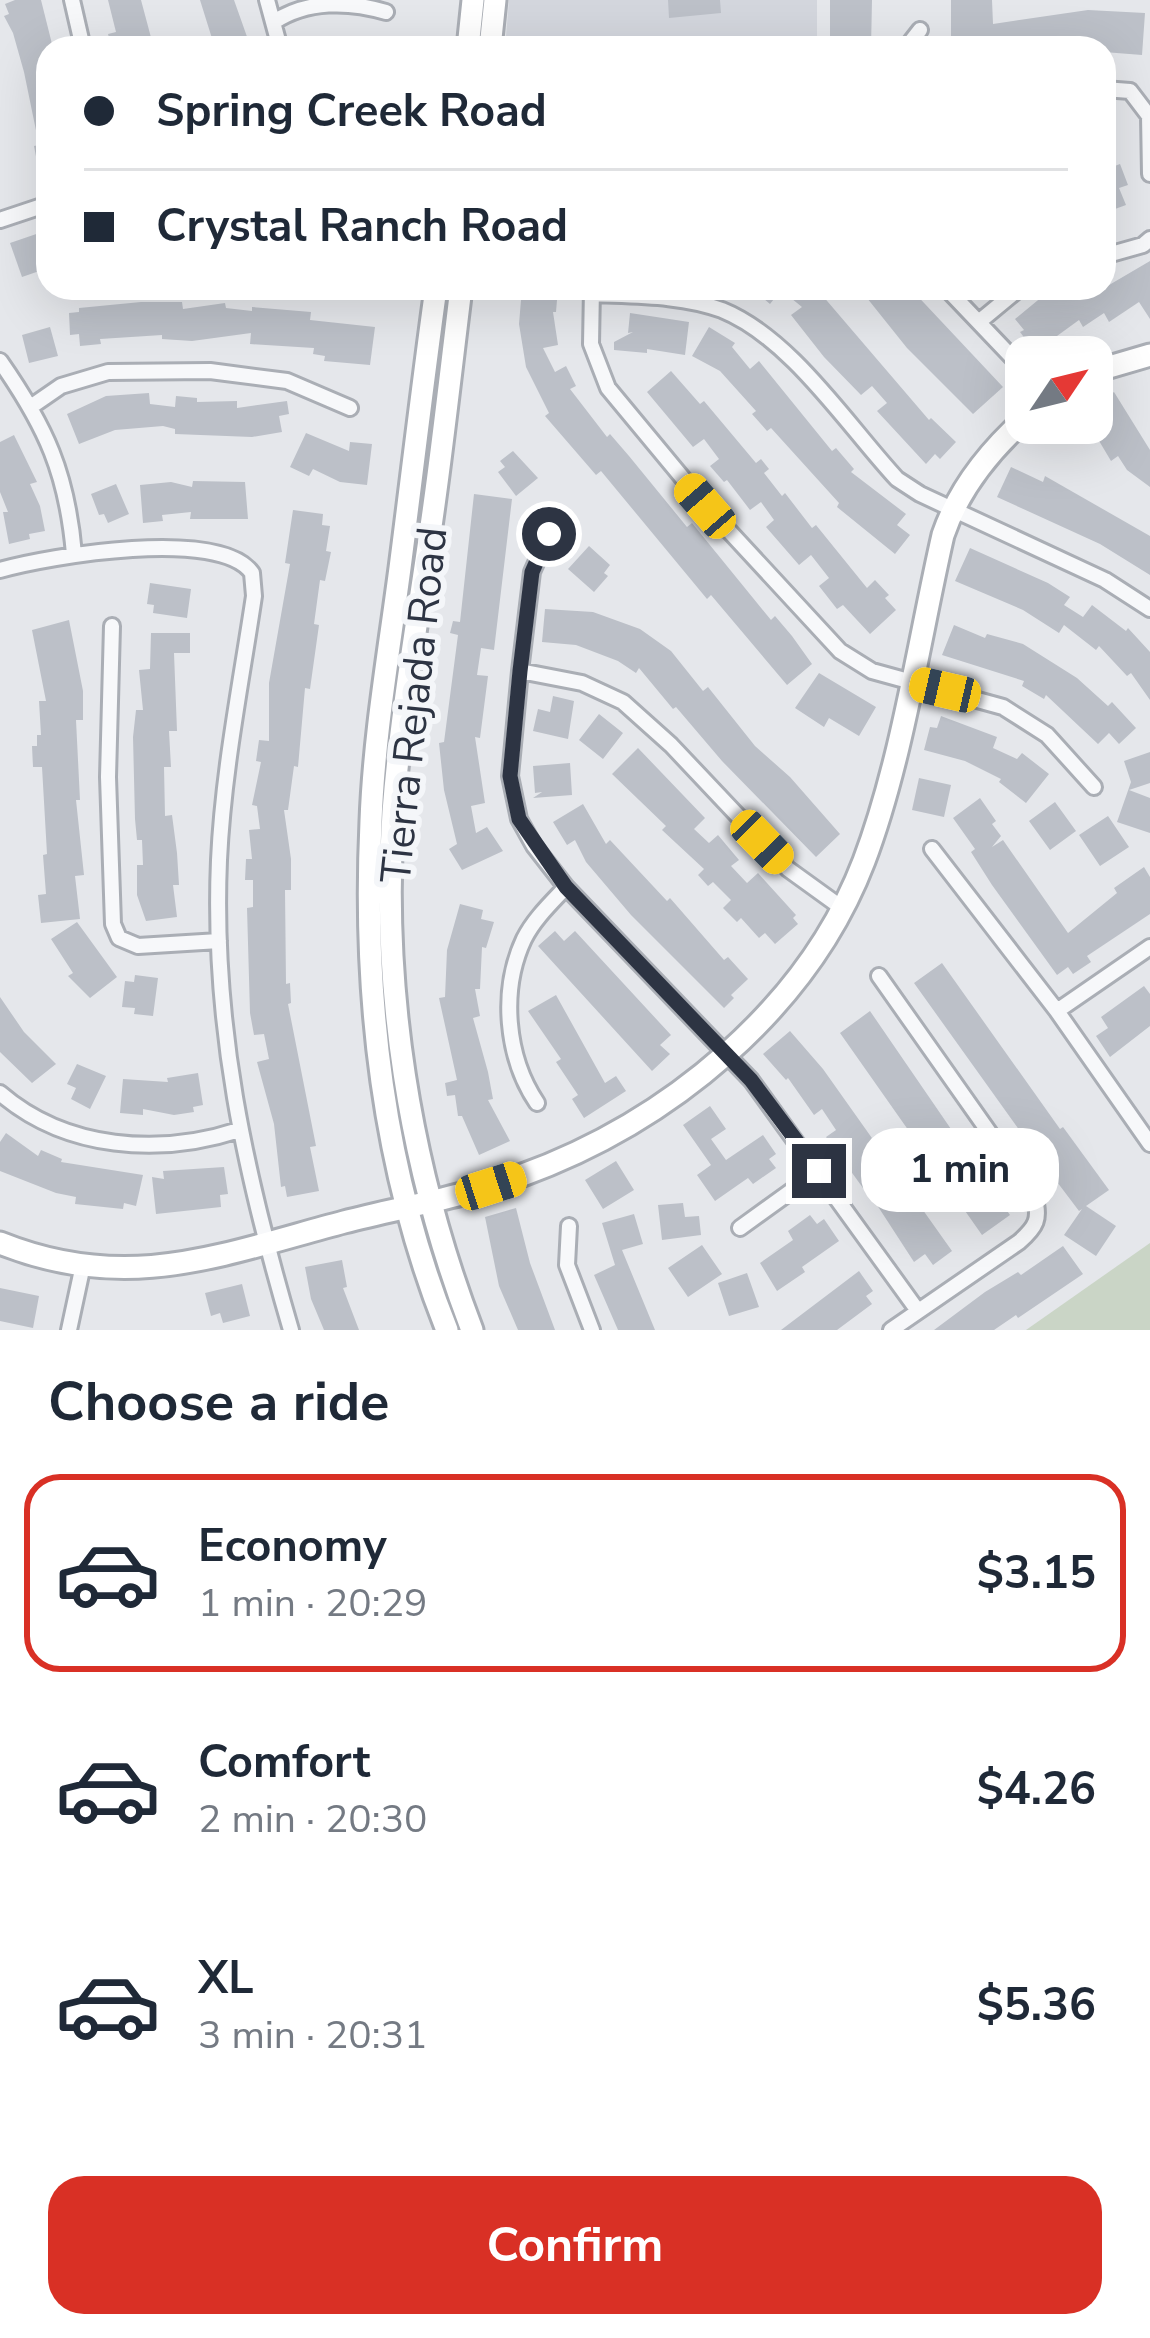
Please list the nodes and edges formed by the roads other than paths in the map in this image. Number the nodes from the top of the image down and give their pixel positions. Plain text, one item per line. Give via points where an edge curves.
1 (72, 0) edge
2 (267, 0) edge
3 (473, 0) edge
4 (494, 0) edge
5 (386, 12) dead end
6 (274, 22) junction
7 (920, 30) dead end
8 (80, 36) edge
9 (277, 36) edge
10 (469, 36) edge
11 (491, 36) edge
12 (916, 36) edge
13 (1116, 89) edge
14 (1150, 174) edge
15 (36, 208) edge
16 (0, 220) edge
17 (1150, 239) edge
18 (1116, 253) edge
19 (435, 300) edge
20 (459, 300) edge
21 (592, 300) edge
22 (669, 300) edge
23 (958, 300) edge
24 (1005, 300) edge
25 (980, 321) junction
26 (1005, 349) edge
27 (1150, 355) edge
28 (0, 361) edge
29 (1113, 366) edge
30 (32, 406) junction
31 (350, 408) dead end
32 (1005, 440) edge
33 (952, 507) junction
34 (549, 534) dead end
35 (74, 554) junction
36 (0, 570) edge
37 (1150, 609) edge
38 (112, 626) dead end
39 (520, 671) junction
40 (909, 681) junction
41 (1094, 787) dead end
42 (932, 849) dead end
43 (566, 887) junction
44 (842, 908) junction
45 (219, 940) junction
46 (1150, 947) edge
47 (879, 976) dead end
48 (1058, 1011) junction
49 (727, 1054) junction
50 (0, 1093) edge
51 (537, 1103) dead end
52 (239, 1130) junction
53 (1150, 1143) edge
54 (819, 1171) junction
55 (430, 1200) junction
56 (407, 1206) junction
57 (569, 1226) dead end
58 (740, 1228) dead end
59 (0, 1243) edge
60 (266, 1243) junction
61 (82, 1265) junction
62 (918, 1311) junction
63 (69, 1330) edge
64 (291, 1330) edge
65 (447, 1330) edge
66 (472, 1330) edge
67 (592, 1330) edge
68 (892, 1330) edge

1 - 8 street
2 - 6 street
3 - 10 main road
4 - 11 main road
5 - 6 street via 339,3
6 - 9 street
7 - 12 street
13 - 14 street via 1134,94 1149,116
15 - 16 street
17 - 18 street
19 - 56 main road, Tierra Rejada Road via 371,818 374,1024
20 - 55 main road, Tierra Rejada Road via 393,814 397,1016
21 - 40 street via 591,344 622,409 840,651
22 - 33 street via 739,318 783,351 897,479
23 - 25 street
24 - 25 street
25 - 26 street
27 - 29 main road
28 - 30 street
30 - 31 street via 61,386 108,372 210,371 287,381
30 - 35 street via 62,474
32 - 33 main road
33 - 37 street
33 - 40 main road
34 - 39 street via 532,572
35 - 36 street
35 - 45 street via 133,547 232,556 249,568 254,596 222,812
38 - 45 street via 113,924 119,938 138,946
39 - 43 street via 510,788 526,834
39 - 44 street via 582,683 623,702 788,868
40 - 41 street via 1003,707 1061,746
40 - 44 main road via 882,806
42 - 48 street
43 - 49 street
43 - 51 street via 523,941 511,990 513,1051
44 - 49 main road via 773,1008
45 - 52 street
46 - 48 street
47 - 62 street via 1034,1196 1038,1219 1019,1242
48 - 53 street
49 - 54 street
49 - 55 main road via 592,1144 523,1175
50 - 52 street via 49,1124 111,1143 207,1141
52 - 60 street
54 - 58 street
54 - 62 street
55 - 56 main road
55 - 66 main road, Tierra Rejada Road
56 - 60 main road
56 - 65 main road, Tierra Rejada Road
57 - 67 street via 567,1265
59 - 61 main road
60 - 61 main road via 165,1267
60 - 64 street
61 - 63 street
62 - 68 street

